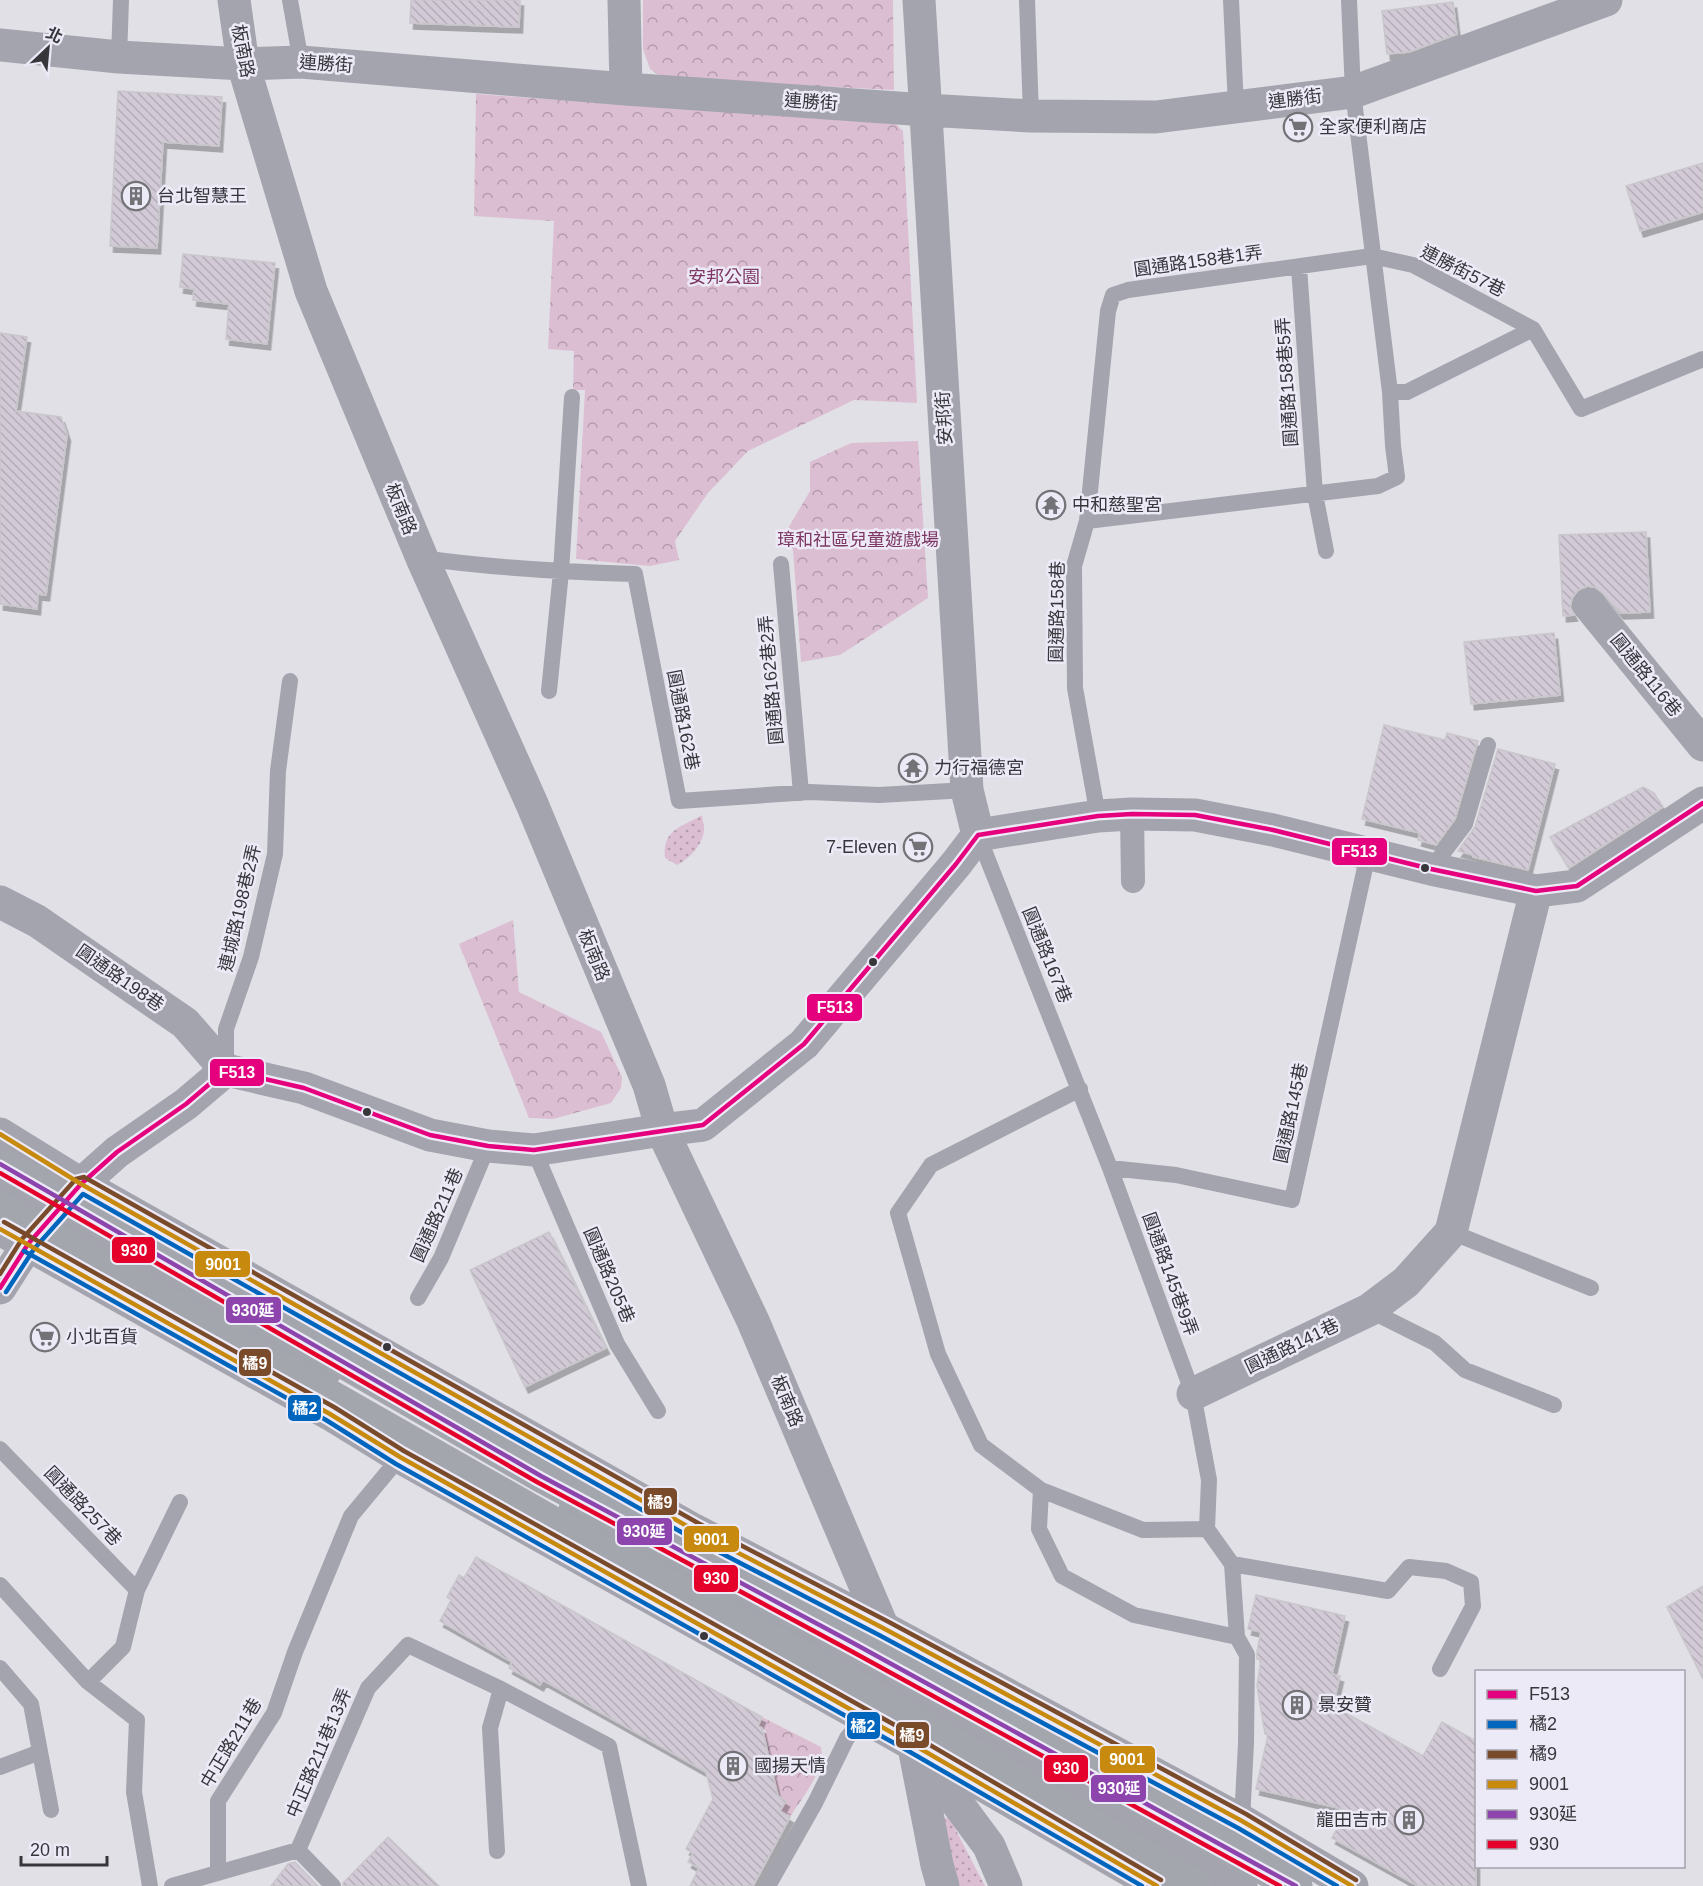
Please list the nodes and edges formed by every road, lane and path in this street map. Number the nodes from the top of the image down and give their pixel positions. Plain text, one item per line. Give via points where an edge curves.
1 (121, 0) edge
2 (234, 0) edge
3 (290, 0) edge
4 (624, 0) edge
5 (919, 0) edge
6 (1027, 0) edge
7 (1231, 0) edge
8 (1349, 0) edge
9 (1606, 0) edge
10 (0, 45) edge
11 (119, 57) junction
12 (301, 62) junction
13 (243, 64) junction
14 (626, 89) junction
15 (1353, 92) junction
16 (1236, 107) junction
17 (926, 110) junction
18 (1030, 117) junction
19 (1372, 256) junction
20 (1299, 267) junction
21 (1533, 329) junction
22 (1703, 359) edge
23 (1390, 392) junction
24 (572, 397) dead end
25 (1315, 494) junction
26 (1087, 521) junction
27 (1326, 551) dead end
28 (422, 558) junction
29 (781, 564) dead end
30 (561, 572) junction
31 (1589, 605) dead end
32 (290, 681) dead end
33 (549, 691) dead end
34 (1488, 745) dead end
35 (1703, 745) edge
36 (967, 790) junction
37 (801, 793) junction
38 (1703, 803) edge
39 (1132, 814) junction
40 (1098, 816) junction
41 (978, 835) junction
42 (1368, 854) junction
43 (1431, 869) junction
44 (1133, 881) dead end
45 (1536, 891) junction
46 (0, 902) edge
47 (226, 1070) junction
48 (1080, 1089) junction
49 (663, 1130) junction
50 (0, 1134) edge
51 (488, 1146) junction
52 (534, 1150) junction
53 (0, 1164) edge
54 (1110, 1168) junction
55 (81, 1184) junction
56 (0, 1189) edge
57 (0, 1208) edge
58 (53, 1216) junction
59 (1451, 1232) junction
60 (14, 1237) edge
61 (0, 1288) edge
62 (1591, 1288) dead end
63 (418, 1298) dead end
64 (1369, 1310) junction
65 (1193, 1394) junction
66 (1554, 1405) dead end
67 (658, 1412) dead end
68 (0, 1449) edge
69 (400, 1457) junction
70 (1041, 1490) junction
71 (180, 1502) dead end
72 (1207, 1529) junction
73 (1232, 1564) junction
74 (0, 1586) edge
75 (137, 1590) junction
76 (883, 1628) junction
77 (1237, 1637) junction
78 (0, 1668) edge
79 (1440, 1669) dead end
80 (88, 1682) junction
81 (501, 1689) junction
82 (897, 1689) junction
83 (864, 1717) junction
84 (914, 1744) junction
85 (40, 1752) junction
86 (0, 1767) edge
87 (51, 1810) dead end
88 (1242, 1821) junction
89 (298, 1850) junction
90 (497, 1851) dead end
91 (218, 1873) junction
92 (150, 1886) edge
93 (172, 1886) edge
94 (333, 1886) edge
95 (639, 1886) edge
96 (768, 1886) edge
97 (944, 1886) edge
98 (1006, 1886) edge
99 (1157, 1886) edge
100 (1195, 1886) edge
101 (1241, 1886) edge
102 (1296, 1886) edge
103 (1352, 1886) edge

1 - 11 lane
2 - 13 street, 板南路
3 - 12 lane
4 - 14 street
5 - 17 street, 安邦街
6 - 18 lane
7 - 16 lane
8 - 15 lane
9 - 15 street, 連勝街
10 - 11 street, 連勝街
11 - 13 street, 連勝街
12 - 13 street, 連勝街
12 - 14 street, 連勝街
13 - 28 street, 板南路 via 311,291
14 - 17 street, 連勝街
15 - 16 street, 連勝街
15 - 19 lane
16 - 18 street, 連勝街 via 1156,117
17 - 18 street, 連勝街
17 - 36 street, 安邦街
19 - 20 lane, 圓通路158巷1弄
19 - 21 lane, 連勝街57巷 via 1413,265
19 - 23 lane
20 - 25 lane, 圓通路158巷5弄
20 - 26 lane, 圓通路158巷1弄 via 1113,295 1108,311
21 - 22 lane via 1581,409
21 - 23 lane via 1407,392
23 - 25 lane via 1397,477 1378,486
24 - 30 lane
25 - 26 lane
25 - 27 lane, 圓通路158巷5弄
26 - 40 lane, 圓通路158巷 via 1074,566 1075,688
28 - 30 lane, 圓通路162巷
28 - 49 street, 板南路 via 532,804 649,1085
29 - 37 lane, 圓通路162巷2弄
30 - 33 lane
30 - 37 lane, 圓通路162巷 via 635,574 679,801
31 - 35 street, 圓通路116巷
32 - 47 lane, 連城路198巷2弄 via 278,771 275,854 251,957 226,1029
34 - 43 lane via 1465,824
36 - 37 lane, 圓通路162巷 via 879,795
36 - 41 street, 安邦街
38 - 45 street via 1576,886
39 - 40 street
39 - 42 street via 1195,815
39 - 44 street
40 - 41 street
41 - 48 lane, 圓通路167巷
41 - 49 street via 804,1044 703,1125
42 - 43 street
42 - 54 lane, 圓通路145巷 via 1292,1200 1176,1175
43 - 45 street
45 - 59 street, 圓通路141巷
46 - 47 street, 圓通路198巷 via 37,921 185,1023
47 - 51 street via 304,1088 430,1135
47 - 55 street
48 - 54 lane, 圓通路167巷
48 - 70 lane via 931,1165 898,1213 938,1354 981,1445
49 - 52 street
49 - 76 street, 板南路 via 753,1321
50 - 55 street
51 - 52 street
51 - 63 lane, 圓通路211巷 via 441,1258
52 - 67 lane, 圓通路205巷 via 617,1344
53 - 102 highway via 541,1476
54 - 65 lane, 圓通路145巷9弄
55 - 58 street
55 - 76 street via 683,1524
56 - 58 street
57 - 100 highway via 562,1528 846,1681
58 - 60 street
58 - 82 street via 673,1569
59 - 62 lane
59 - 64 street, 圓通路141巷 via 1406,1282
60 - 61 street
60 - 69 street
64 - 65 street, 圓通路141巷
64 - 66 lane via 1435,1342 1465,1370
65 - 72 lane via 1209,1480
68 - 75 lane, 圓通路257巷
69 - 83 street
69 - 91 lane, 中正路211巷 via 351,1516 274,1713 218,1801
70 - 72 lane via 1143,1530
70 - 77 lane via 1039,1529 1062,1576 1134,1615
71 - 75 lane
72 - 73 lane
73 - 77 lane
73 - 79 lane via 1388,1591 1409,1567 1446,1571 1471,1582 1473,1606
74 - 80 lane
75 - 80 lane via 123,1647
76 - 82 street, 板南路
76 - 88 street
77 - 88 lane via 1247,1655
78 - 85 lane via 31,1704
80 - 92 lane via 137,1720 134,1792
81 - 89 lane, 中正路211巷13弄 via 408,1645 368,1688
81 - 90 lane via 489,1728
81 - 95 lane, 中正路211巷13弄 via 609,1746
82 - 83 lane
82 - 84 street, 板南路
82 - 101 street via 1187,1851
83 - 84 street
83 - 96 lane via 847,1738
84 - 97 street
84 - 98 street, 板南路 via 989,1846
84 - 99 street
85 - 86 lane
85 - 87 lane
88 - 103 street
89 - 91 lane
89 - 94 lane
91 - 93 lane

